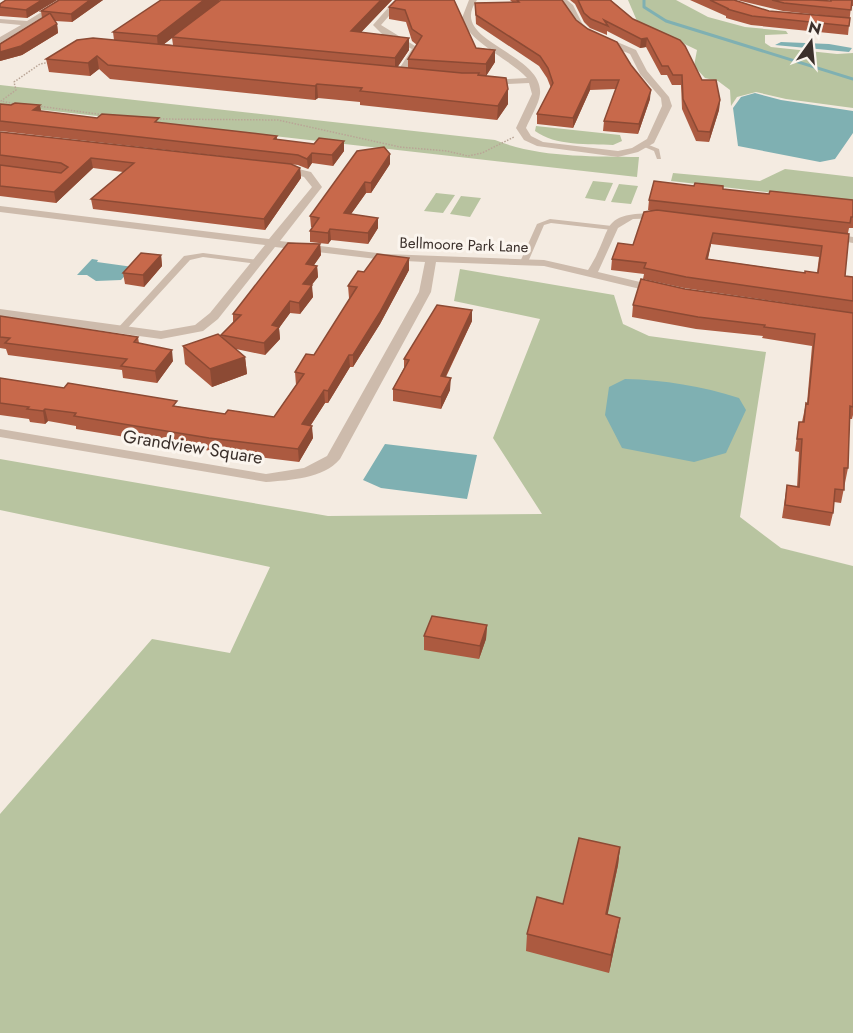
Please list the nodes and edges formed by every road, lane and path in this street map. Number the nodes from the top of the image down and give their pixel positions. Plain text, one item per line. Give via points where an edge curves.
1 (66, 0) edge
2 (399, 0) edge
3 (473, 0) edge
4 (562, 0) edge
5 (0, 21) edge
6 (29, 23) junction
7 (0, 41) edge
8 (52, 61) edge
9 (388, 74) edge
10 (399, 75) junction
11 (410, 76) edge
12 (532, 80) junction
13 (475, 83) edge
14 (18, 104) edge
15 (29, 105) edge
16 (113, 116) edge
17 (147, 118) edge
18 (511, 130) dead end
19 (644, 145) junction
20 (659, 158) dead end
21 (274, 167) edge
22 (0, 209) edge
23 (680, 218) edge
24 (612, 228) junction
25 (819, 235) edge
26 (853, 240) edge
27 (273, 243) junction
28 (431, 259) junction
29 (258, 262) junction
30 (524, 262) junction
31 (591, 274) junction
32 (673, 292) edge
33 (0, 313) edge
34 (120, 331) junction
35 (0, 433) edge

1 - 6 street
2 - 10 street via 377,25 383,33 416,49
3 - 12 street via 467,7 470,29 515,62
4 - 19 street via 570,5 585,30 633,52 643,72 665,97 667,106 651,141
5 - 6 street
6 - 7 street
8 - 14 path via 40,64 14,82 16,90 1,101
9 - 10 street
10 - 11 street
12 - 13 street
12 - 19 street via 536,94 521,128 527,138 561,148 618,154
15 - 16 path
17 - 18 path via 278,120 400,147 468,156 516,136
19 - 20 lane via 657,150
21 - 27 street via 304,172 317,187
22 - 27 street, Bellmoore Park Lane
23 - 24 street via 631,216
24 - 30 lane via 550,221 541,224
24 - 31 street
25 - 26 street
27 - 28 street, Bellmoore Park Lane
27 - 29 street
28 - 30 street, Bellmoore Park Lane
28 - 35 street, Grandview Square via 426,292 333,459 324,466 297,476 266,478
29 - 34 street via 214,316 199,328 162,335
29 - 34 lane via 203,255 187,258
30 - 31 street, Bellmoore Park Lane
31 - 32 street, Bellmoore Park Lane
33 - 34 street

